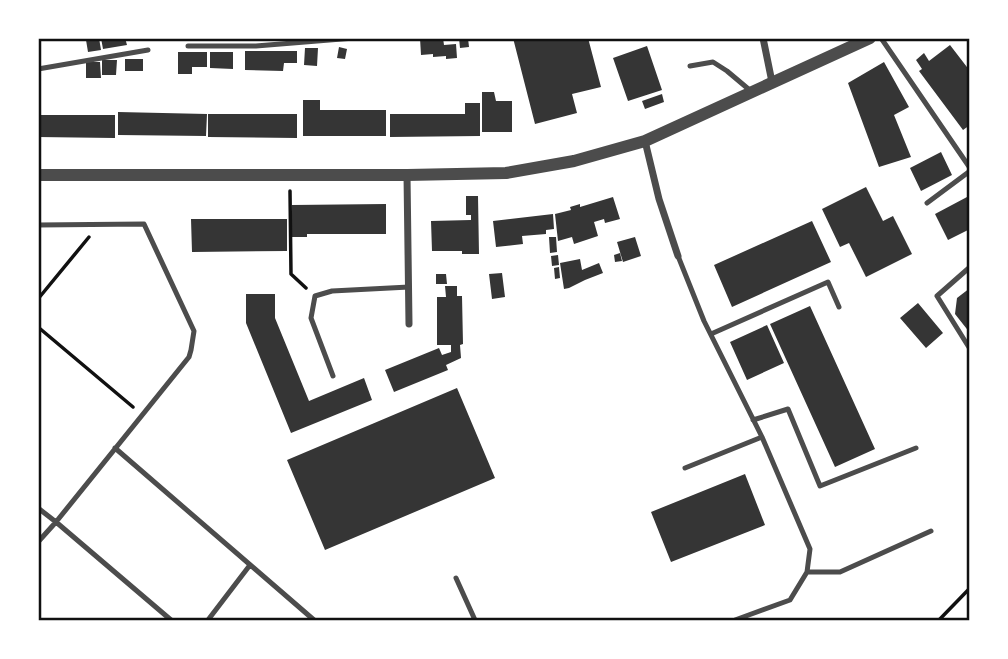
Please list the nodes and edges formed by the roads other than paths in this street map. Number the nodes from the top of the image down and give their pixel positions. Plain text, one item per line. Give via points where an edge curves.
1 (255, 38) edge
2 (354, 38) edge
3 (763, 38) edge
4 (870, 38) edge
5 (881, 38) edge
6 (188, 46) dead end
7 (256, 46) junction
8 (148, 50) dead end
9 (690, 66) dead end
10 (38, 69) edge
11 (772, 82) junction
12 (751, 92) junction
13 (645, 141) junction
14 (970, 169) edge
15 (38, 175) edge
16 (407, 175) junction
17 (928, 204) dead end
18 (38, 225) edge
19 (678, 256) joint
20 (970, 267) edge
21 (409, 288) junction
22 (839, 307) dead end
23 (409, 324) dead end
24 (711, 334) junction
25 (970, 349) edge
26 (333, 376) dead end
27 (754, 420) junction
28 (762, 437) junction
29 (115, 448) junction
30 (916, 448) dead end
31 (685, 468) dead end
32 (38, 508) edge
33 (56, 522) junction
34 (931, 531) dead end
35 (38, 542) edge
36 (250, 565) junction
37 (807, 572) junction
38 (456, 578) dead end
39 (172, 621) edge
40 (208, 621) edge
41 (314, 621) edge
42 (475, 621) edge
43 (735, 621) edge

1 - 7 lane
2 - 7 lane
3 - 11 street
4 - 11 street
5 - 14 lane
6 - 7 lane
8 - 10 lane
9 - 12 lane via 713,62
11 - 12 street
12 - 13 street
13 - 16 street via 574,161 506,173
13 - 19 street
14 - 17 lane
15 - 16 street
16 - 21 street
18 - 29 lane via 144,224 194,331 188,357
19 - 24 lane
20 - 25 lane via 936,296
21 - 23 street
21 - 26 lane via 332,290 314,296 311,318
22 - 24 lane via 828,282
24 - 27 lane
27 - 28 lane
27 - 30 lane via 788,409 820,486
28 - 31 lane
28 - 37 lane via 810,549
29 - 33 lane
29 - 36 lane
32 - 33 lane
33 - 35 lane
33 - 39 lane
34 - 37 lane via 840,572
36 - 40 lane
36 - 41 lane
37 - 43 lane via 790,600
38 - 42 lane

